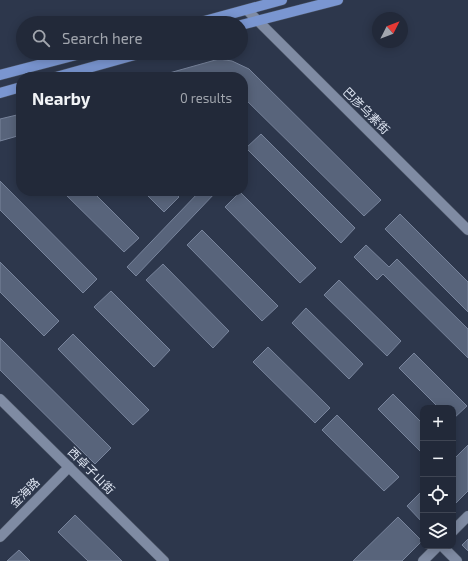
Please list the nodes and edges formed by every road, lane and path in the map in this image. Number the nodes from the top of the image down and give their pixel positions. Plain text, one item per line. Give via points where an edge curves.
1 (282, 0) edge
2 (338, 0) edge
3 (249, 9) junction
4 (223, 16) edge
5 (259, 20) junction
6 (248, 23) edge
7 (58, 60) edge
8 (117, 60) edge
9 (74, 72) edge
10 (0, 76) edge
11 (16, 88) edge
12 (0, 93) edge
13 (468, 224) edge
14 (468, 230) edge
15 (0, 399) edge
16 (69, 468) junction
17 (468, 516) edge
18 (456, 528) edge
19 (0, 537) edge
20 (435, 549) edge
21 (445, 549) edge
22 (164, 561) edge
23 (423, 561) edge
24 (457, 561) edge

1 - 3 main road
2 - 5 main road
3 - 4 main road
3 - 5 street, 巴彦乌素街
5 - 6 main road
5 - 13 street, 巴彦乌素街
5 - 14 street, 巴彦乌素街
7 - 10 main road
8 - 9 main road
11 - 12 main road
15 - 16 street, 西卓子山街
16 - 19 street, 金海路
16 - 22 street, 西卓子山街
17 - 18 street
20 - 23 street
21 - 24 street

